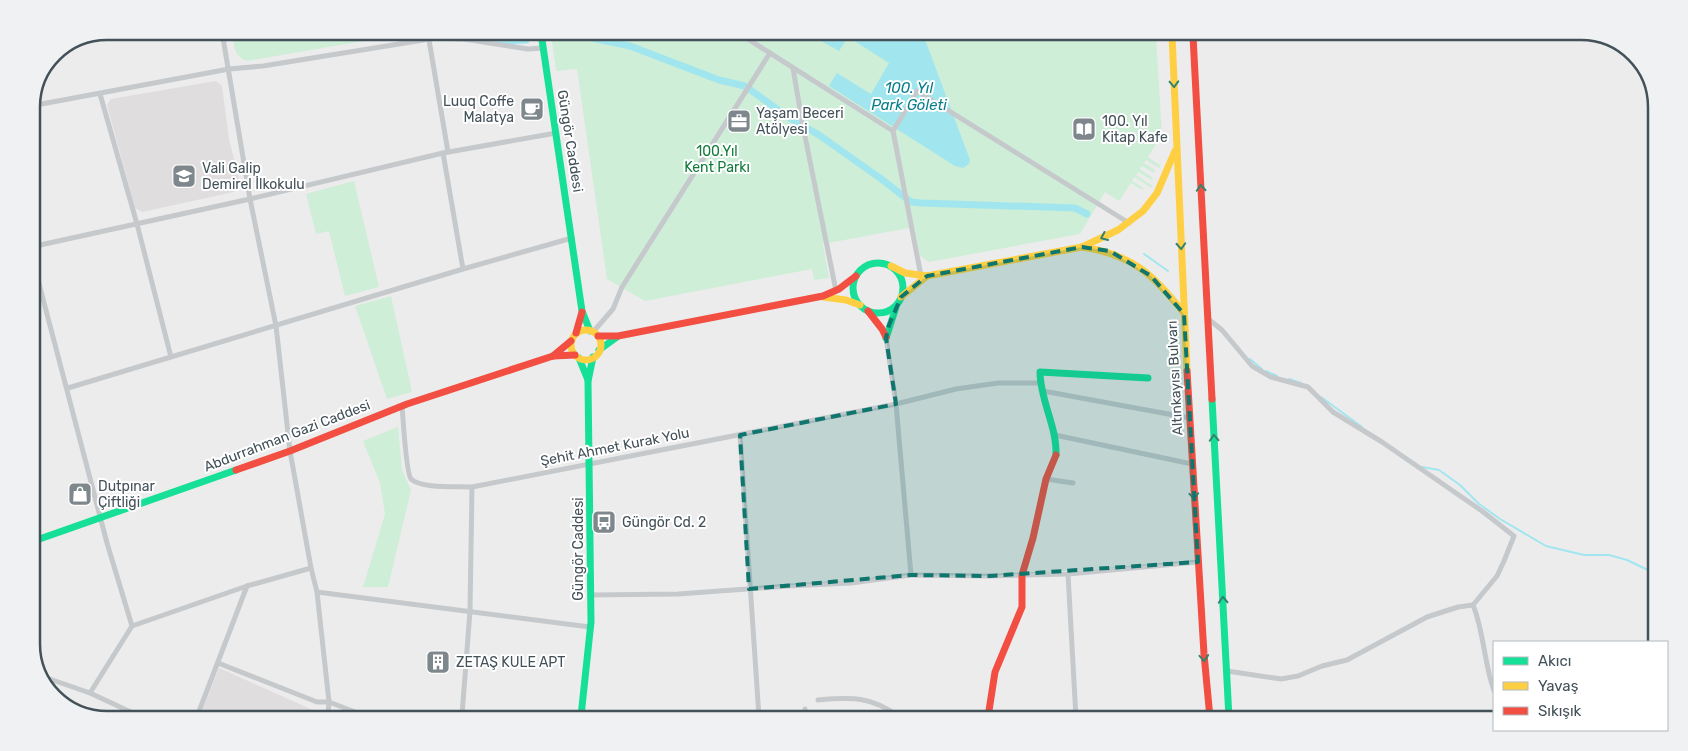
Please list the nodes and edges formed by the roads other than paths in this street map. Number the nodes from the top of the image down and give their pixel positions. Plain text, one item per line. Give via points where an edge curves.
1 (224, 40) edge
2 (429, 40) joint
3 (470, 40) edge
4 (542, 40) edge
5 (749, 40) edge
6 (1172, 40) edge
7 (1193, 40) edge
8 (543, 48) junction
9 (770, 53) junction
10 (793, 68) junction
11 (229, 69) junction
12 (100, 94) junction
13 (40, 104) edge
14 (893, 131) junction
15 (556, 133) junction
16 (1176, 148) junction
17 (446, 153) junction
18 (250, 199) junction
19 (1129, 223) junction
20 (137, 224) junction
21 (572, 238) junction
22 (40, 245) edge
23 (1082, 247) junction
24 (891, 266) junction
25 (463, 269) junction
26 (856, 276) junction
27 (924, 276) junction
28 (40, 286) edge
29 (836, 291) junction
30 (822, 296) junction
31 (901, 297) junction
32 (897, 304) junction
33 (863, 308) junction
34 (582, 312) junction
35 (1184, 314) junction
36 (1207, 318) junction
37 (276, 326) junction
38 (576, 333) junction
39 (594, 333) junction
40 (618, 336) junction
41 (886, 338) junction
42 (571, 341) junction
43 (599, 350) junction
44 (553, 356) junction
45 (577, 356) junction
46 (171, 357) junction
47 (593, 357) junction
48 (1148, 378) dead end
49 (588, 381) junction
50 (1040, 383) junction
51 (68, 388) junction
52 (1043, 392) junction
53 (896, 404) junction
54 (402, 406) junction
55 (1190, 418) junction
56 (740, 435) junction
57 (1055, 435) junction
58 (290, 451) junction
59 (590, 463) junction
60 (1192, 464) junction
61 (1046, 478) junction
62 (1074, 483) dead end
63 (472, 487) junction
64 (100, 518) junction
65 (40, 539) edge
66 (1198, 562) junction
67 (311, 568) junction
68 (1068, 574) junction
69 (1022, 575) junction
70 (911, 576) junction
71 (247, 586) junction
72 (749, 590) junction
73 (317, 592) junction
74 (590, 595) junction
75 (1473, 604) junction
76 (470, 611) junction
77 (132, 626) junction
78 (590, 627) junction
79 (218, 663) junction
80 (1227, 671) junction
81 (50, 679) edge
82 (1493, 687) edge
83 (90, 693) junction
84 (818, 700) dead end
85 (329, 702) junction
86 (129, 711) edge
87 (199, 711) edge
88 (328, 711) edge
89 (353, 711) edge
90 (462, 711) edge
91 (582, 711) edge
92 (759, 711) edge
93 (891, 711) edge
94 (989, 711) edge
95 (1076, 711) edge
96 (1209, 711) edge
97 (1229, 711) edge

1 - 11 street
2 - 11 street
2 - 17 street
3 - 8 street via 528,49
4 - 8 main road, Güngör Caddesi
5 - 9 street
6 -> 16 main road, Altınkayısı Bulvarı
36 -> 7 main road
8 - 15 main road, Güngör Caddesi
9 - 10 street
9 - 39 street via 622,287 613,309
10 - 14 street
10 - 29 street
11 - 12 street
11 - 18 street
12 - 13 street
12 - 20 street
14 - 19 street via 917,91
14 - 27 street
15 - 17 street
15 - 21 main road, Güngör Caddesi
16 - 19 main road via 1157,193
16 -> 35 main road, Altınkayısı Bulvarı
17 - 18 street
17 - 25 street
18 - 20 street
18 - 37 street
19 -> 23 main road
20 - 22 street
20 - 46 street
21 - 25 street
21 - 34 main road, Güngör Caddesi
23 - 27 main road
23 - 35 main road via 1110,251 1140,266 1164,288
24 - 26 main road via 883,263 866,265
24 - 27 main road via 905,273
24 - 31 main road via 902,280
25 - 37 street
26 - 29 main road
26 - 33 main road via 853,292
27 - 31 main road
28 - 51 street
29 - 30 main road
30 - 33 main road via 846,300
30 - 40 main road
31 - 32 main road
32 - 33 main road via 882,312
32 - 41 main road
33 - 41 main road
34 - 38 main road, Güngör Caddesi
34 - 39 main road, Güngör Caddesi
35 - 55 main road, Altınkayısı Bulvarı
36 - 75 street via 1222,330 1252,366 1271,377 1308,387 1333,412 1382,442 1514,536 1497,576
80 -> 36 main road
37 - 46 street
37 - 58 street
38 - 39 main road via 585,330
38 - 42 main road
39 - 40 main road
39 - 43 main road via 600,341
40 - 43 main road
41 - 53 street
42 - 44 main road, Abdurrahman Gazi Caddesi
42 - 45 main road
43 - 47 main road
44 - 45 main road, Abdurrahman Gazi Caddesi
44 - 54 main road, Abdurrahman Gazi Caddesi
45 - 47 main road
45 - 49 main road, Güngör Caddesi
46 - 51 street
47 - 49 main road, Güngör Caddesi
48 - 50 main road via 1040,372
49 - 59 main road, Güngör Caddesi
50 - 52 main road
50 - 53 street, Şehit Ahmet Kurak Yolu via 998,383 956,389
51 - 64 street
52 - 55 street
52 - 57 main road
53 - 56 street, Şehit Ahmet Kurak Yolu
53 - 70 street
54 - 58 main road, Abdurrahman Gazi Caddesi
54 - 63 street, Şehit Ahmet Kurak Yolu via 410,478 428,485
55 - 60 main road, Altınkayısı Bulvarı
56 - 59 street, Şehit Ahmet Kurak Yolu
56 - 72 street
57 - 60 street
57 - 61 main road via 1056,454
58 - 64 main road, Abdurrahman Gazi Caddesi
58 - 67 street
59 - 63 street, Şehit Ahmet Kurak Yolu
59 - 74 main road, Güngör Caddesi
60 -> 66 main road, Altınkayısı Bulvarı
61 - 62 street
61 - 69 main road
63 - 76 street
64 - 65 main road, Abdurrahman Gazi Caddesi
64 - 77 street
66 - 68 street
66 -> 96 main road, Altınkayısı Bulvarı
67 - 71 street
67 - 73 street
68 - 69 street
68 - 95 street
69 - 70 street
69 - 94 main road via 1022,607 995,672
70 - 72 street
71 - 77 street
71 - 79 street
72 - 74 street
72 - 92 street
73 - 76 street
73 - 85 street
74 - 78 main road, Güngör Caddesi
75 - 80 street via 1427,617 1347,660 1298,676 1281,679
75 - 82 street
76 - 78 street
76 - 90 street
77 - 83 street
78 - 91 main road, Güngör Caddesi
79 - 85 street via 317,702
79 - 87 street
80 - 97 main road
81 - 83 street
83 - 86 street
84 - 93 street via 861,698
85 - 88 street
85 - 89 street

